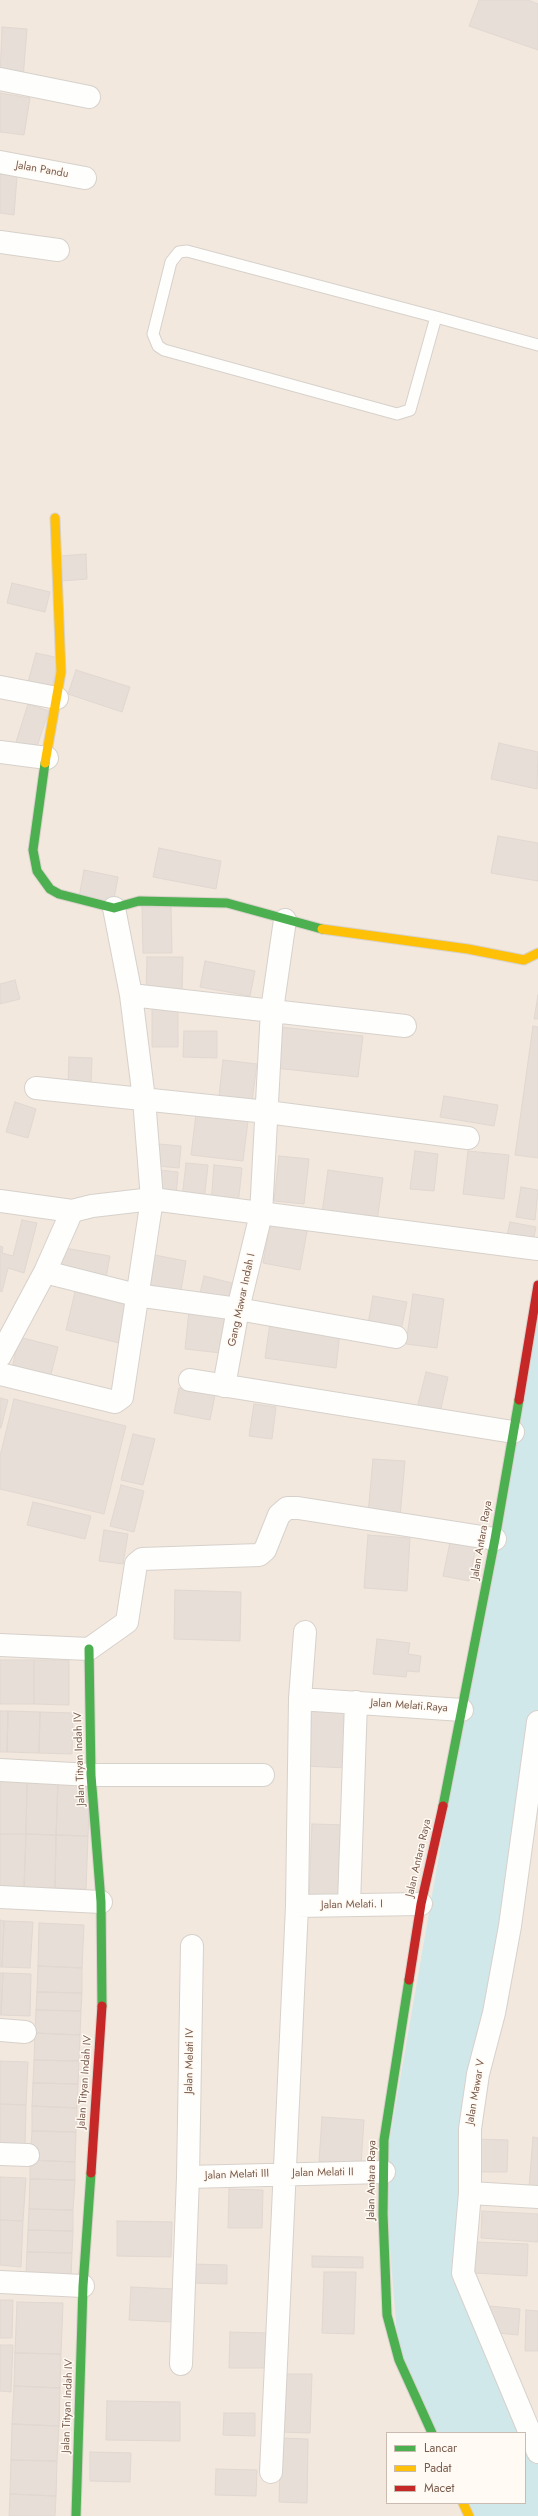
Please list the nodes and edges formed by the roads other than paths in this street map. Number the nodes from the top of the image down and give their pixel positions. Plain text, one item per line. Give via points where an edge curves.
1 (0, 79) edge
2 (89, 97) dead end
3 (0, 162) edge
4 (85, 178) dead end
5 (0, 242) edge
6 (58, 250) dead end
7 (436, 317) junction
8 (538, 346) edge
9 (55, 518) dead end
10 (0, 687) edge
11 (56, 698) junction
12 (0, 752) edge
13 (47, 758) junction
14 (114, 908) junction
15 (285, 920) junction
16 (538, 953) edge
17 (131, 995) junction
18 (272, 1010) junction
19 (405, 1026) dead end
20 (36, 1088) dead end
21 (144, 1100) junction
22 (267, 1112) junction
23 (468, 1138) dead end
24 (152, 1200) junction
25 (0, 1201) edge
26 (72, 1211) junction
27 (262, 1214) junction
28 (538, 1249) edge
29 (45, 1272) junction
30 (538, 1285) edge
31 (136, 1295) junction
32 (238, 1309) junction
33 (396, 1337) dead end
34 (0, 1356) edge
35 (0, 1374) edge
36 (190, 1380) dead end
37 (224, 1386) junction
38 (513, 1432) junction
39 (495, 1540) junction
40 (305, 1632) dead end
41 (0, 1645) edge
42 (89, 1649) junction
43 (300, 1699) junction
44 (356, 1702) junction
45 (462, 1710) junction
46 (538, 1722) edge
47 (0, 1770) edge
48 (91, 1775) junction
49 (263, 1775) dead end
50 (0, 1897) edge
51 (101, 1902) junction
52 (349, 1904) junction
53 (421, 1904) junction
54 (296, 1913) junction
55 (192, 1946) dead end
56 (0, 2030) edge
57 (25, 2032) dead end
58 (0, 2154) edge
59 (28, 2155) dead end
60 (384, 2172) junction
61 (286, 2173) junction
62 (188, 2177) junction
63 (470, 2193) junction
64 (538, 2197) edge
65 (0, 2282) edge
66 (83, 2286) junction
67 (181, 2364) dead end
68 (432, 2432) edge
69 (538, 2452) edge
70 (271, 2472) dead end
71 (463, 2504) edge
72 (76, 2516) edge
73 (469, 2516) edge

1 - 2 street
3 - 4 street, Jalan Pandu
5 - 6 street
7 - 7 lane via 187,251 179,252 171,262 153,334 158,346 164,350 397,414 410,410
7 - 8 lane
9 - 11 street via 62,660
10 - 11 street
11 - 13 street
12 - 13 street
13 - 14 street via 37,810 33,850 37,871 44,884 59,894
14 - 15 street via 139,901 227,903
14 - 17 street
15 - 16 street via 311,927 468,949 507,958 524,960
15 - 18 street, Gang Mawar Indah I
17 - 18 street
17 - 21 street
18 - 19 street
18 - 22 street, Gang Mawar Indah I
20 - 21 street
21 - 22 street
21 - 24 street
22 - 23 street
22 - 27 street, Gang Mawar Indah I
24 - 26 street via 92,1206
24 - 27 street
24 - 31 street
25 - 26 street
26 - 29 street
27 - 28 street
27 - 32 street, Gang Mawar Indah I
29 - 31 street
29 - 34 street
30 - 38 street, Jalan Antara Raya
31 - 32 street
31 - 35 street via 121,1400 116,1402
32 - 33 street
32 - 37 street, Gang Mawar Indah I
36 - 37 street
37 - 38 street
38 - 39 street, Jalan Antara Raya
39 - 42 street via 298,1508 285,1509 279,1515 265,1550 259,1555 142,1559 136,1564 127,1622
39 - 45 street, Jalan Antara Raya
40 - 43 street
41 - 42 street
42 - 48 street, Jalan Tityan Indah IV
43 - 44 street, Jalan Melati.Raya
43 - 54 street
44 - 45 street, Jalan Melati.Raya
44 - 52 street
45 - 53 street, Jalan Antara Raya
46 - 63 street, Jalan Mawar V via 510,1926 494,2013 478,2074 470,2129
47 - 48 street
48 - 49 street
48 - 51 street, Jalan Tityan Indah IV
50 - 51 street
51 - 66 street, Jalan Tityan Indah IV via 103,1997
52 - 53 street, Jalan Melati. I
52 - 54 street, Jalan Melati. I
53 - 60 street, Jalan Antara Raya via 388,2110
54 - 61 street
55 - 62 street, Jalan Melati IV
56 - 57 street
58 - 59 street
60 - 61 street, Jalan Melati II
60 - 68 street, Jalan Antara Raya via 387,2315 399,2360
61 - 62 street, Jalan Melati III
61 - 70 street
62 - 67 street, Jalan Melati IV
63 - 64 street
63 - 69 street, Jalan Mawar V via 463,2273
65 - 66 street
66 - 72 street, Jalan Tityan Indah IV
71 - 73 street

